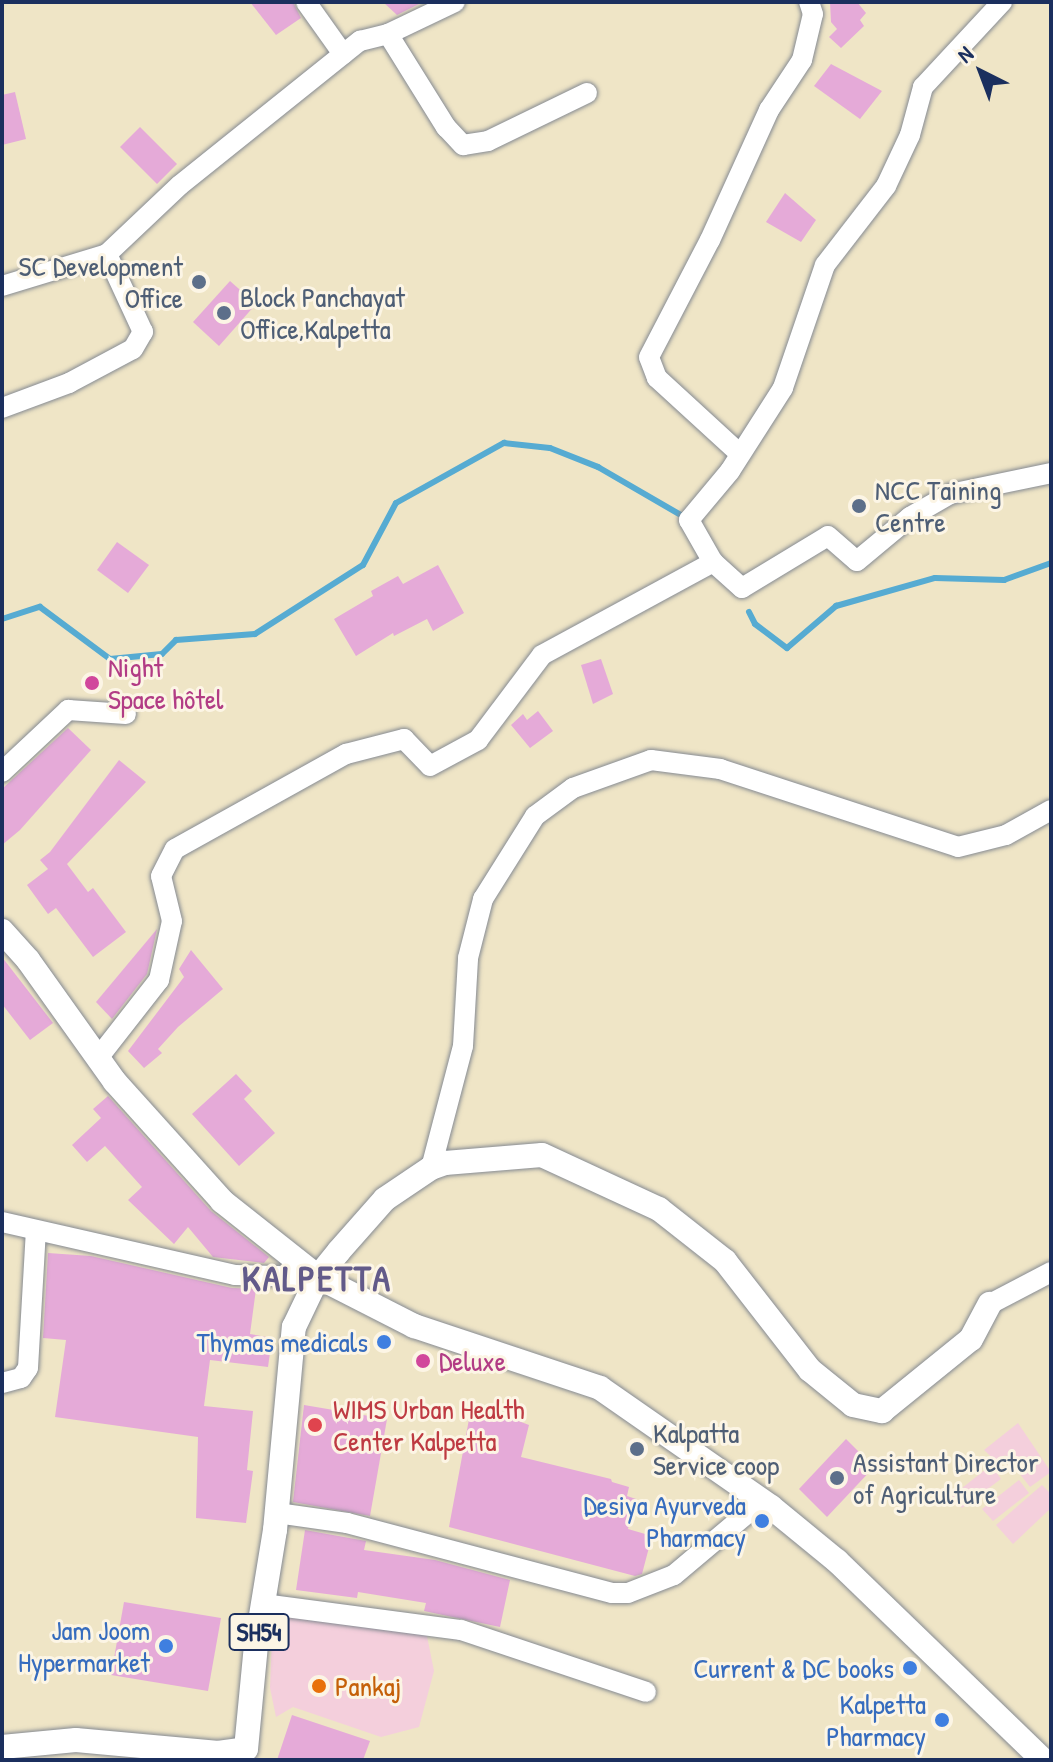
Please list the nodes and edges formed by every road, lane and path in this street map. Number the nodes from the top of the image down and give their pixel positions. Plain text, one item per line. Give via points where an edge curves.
1 (306, 2) edge
2 (455, 2) edge
3 (809, 2) edge
4 (1002, 2) edge
5 (388, 34) junction
6 (343, 54) junction
7 (587, 93) dead end
8 (107, 254) junction
9 (2, 286) edge
10 (2, 408) edge
11 (740, 454) junction
12 (1051, 473) edge
13 (713, 562) junction
14 (126, 714) dead end
15 (2, 772) edge
16 (1051, 810) edge
17 (2, 931) edge
18 (98, 1058) junction
19 (431, 1168) junction
20 (2, 1222) edge
21 (36, 1230) junction
22 (1051, 1272) edge
23 (318, 1277) junction
24 (990, 1304) joint
25 (2, 1383) edge
26 (762, 1501) junction
27 (277, 1513) junction
28 (263, 1604) junction
29 (646, 1692) dead end
30 (2, 1747) edge
31 (143, 1753) edge
32 (246, 1755) edge
33 (1043, 1760) edge

1 - 6 street
2 - 5 street
3 - 11 street via 813,14 802,60 769,110 649,357 657,378
4 - 11 street via 923,87 910,135 886,186 825,265 783,388
5 - 6 street via 360,41
5 - 7 street via 446,127 463,145 488,141
6 - 8 street via 180,185
8 - 9 street
8 - 10 street via 143,332 133,349 69,383
11 - 13 street via 689,520
12 - 13 street via 950,494 910,517 857,561 828,536 742,588
13 - 18 street via 542,655 478,740 430,766 404,739 346,754 175,849 161,876 172,921 159,980
14 - 15 street via 68,710
16 - 19 street via 1006,835 958,847 720,769 651,760 573,788 535,816 483,899 468,958 463,1046
17 - 18 main road
18 - 23 main road via 222,1201
19 - 23 main road via 385,1199
19 - 24 main road via 542,1155 659,1209 725,1261 810,1370 853,1405 882,1411 971,1339
20 - 21 street
21 - 23 street via 235,1275
21 - 25 street via 28,1368 21,1378
22 - 24 street
23 - 26 main road via 414,1326 600,1388
23 - 27 main road, SH54 via 294,1327
26 - 27 street via 674,1575 628,1593 347,1523
26 - 33 main road via 837,1561
27 - 28 main road, SH54
28 - 29 street via 461,1630
28 - 32 main road, SH54
30 - 31 main road, SH54 via 76,1740
31 - 32 main road, SH54

